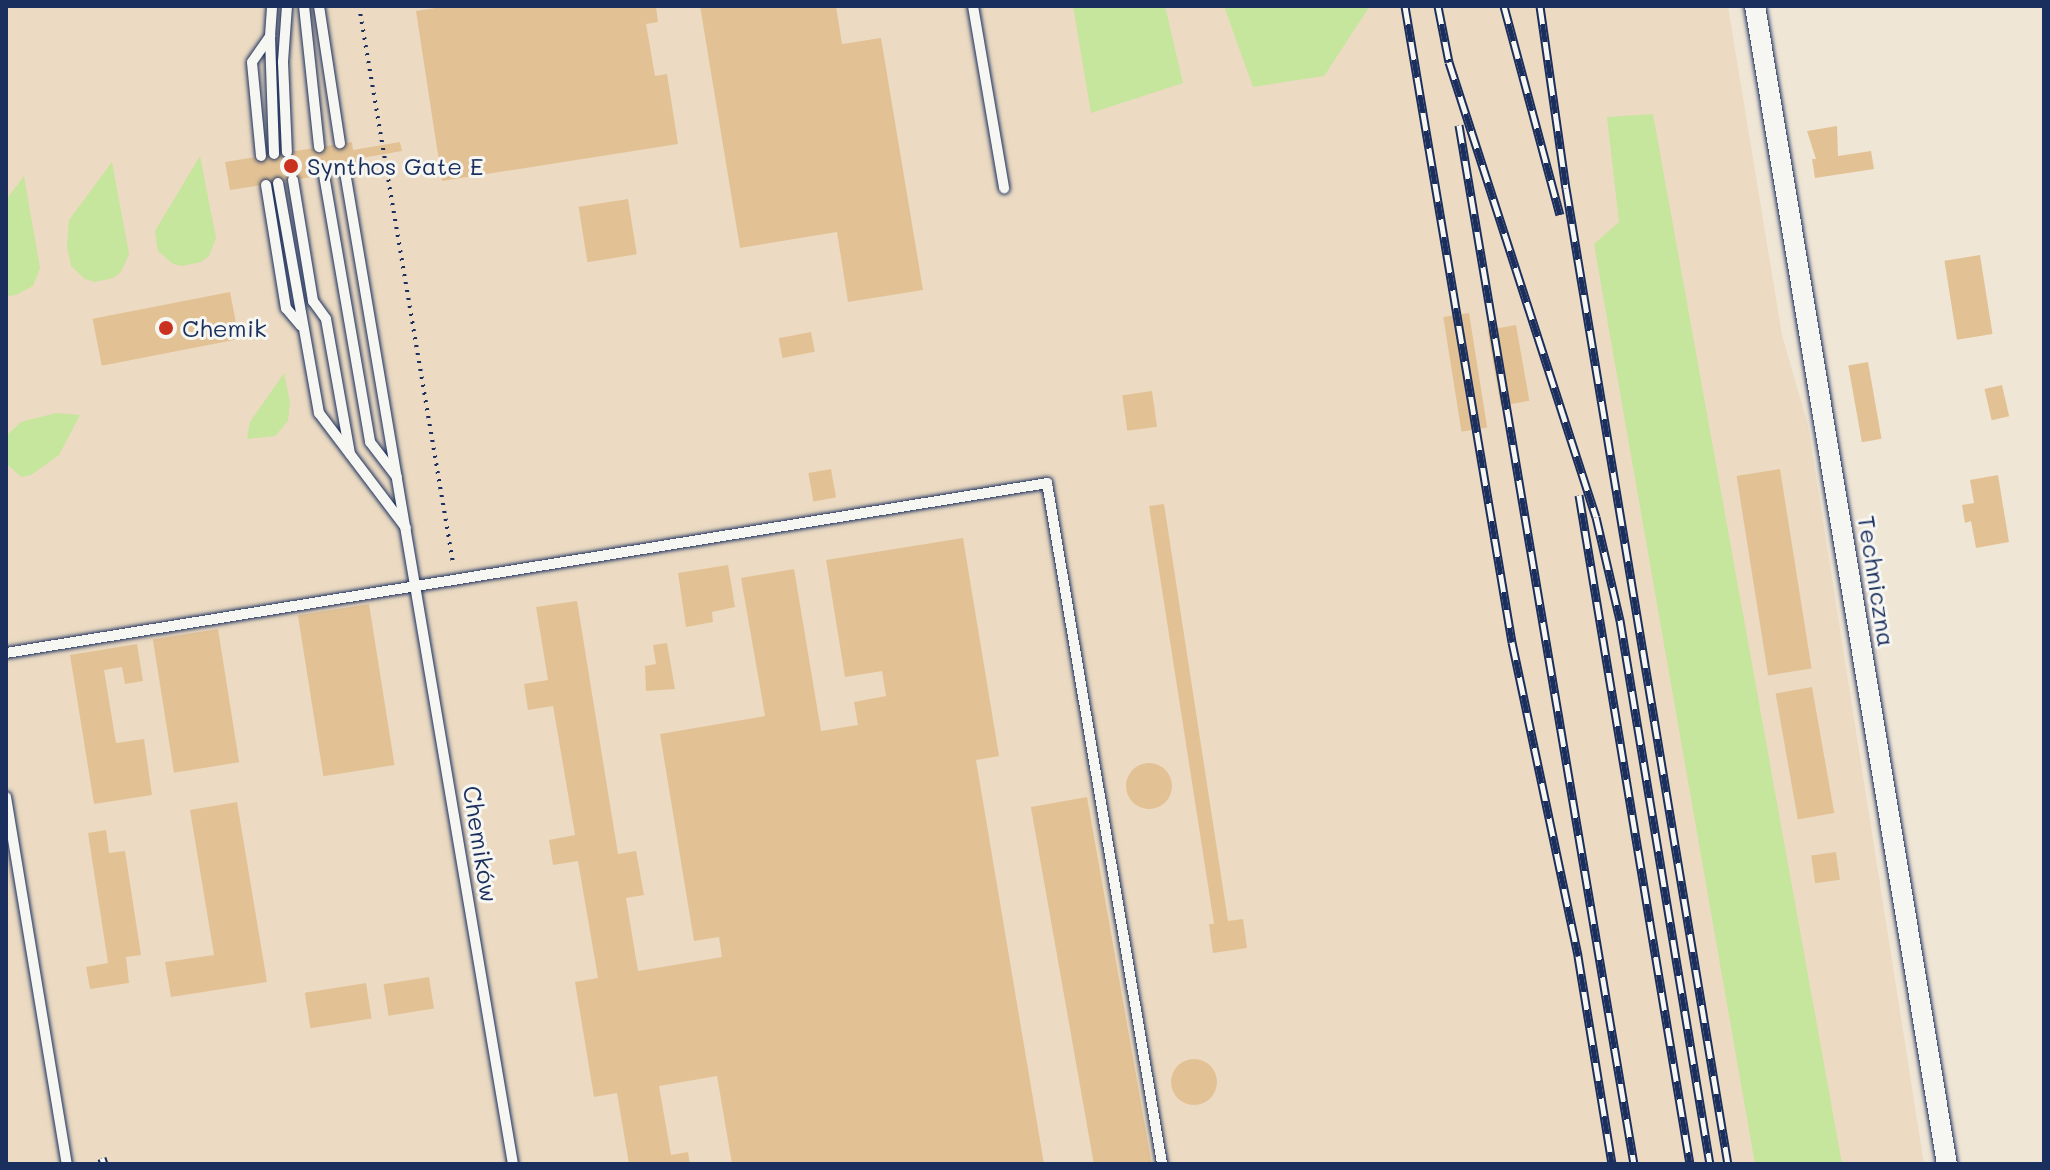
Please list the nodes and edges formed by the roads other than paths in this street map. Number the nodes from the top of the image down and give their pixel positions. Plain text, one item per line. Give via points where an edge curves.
1 (272, 6) edge
2 (287, 6) edge
3 (304, 6) edge
4 (319, 6) edge
5 (973, 6) edge
6 (1755, 6) edge
7 (270, 36) junction
8 (340, 143) dead end
9 (319, 147) dead end
10 (287, 152) dead end
11 (274, 154) dead end
12 (261, 156) dead end
13 (345, 172) dead end
14 (324, 175) dead end
15 (293, 180) dead end
16 (278, 183) dead end
17 (266, 185) dead end
18 (1004, 188) dead end
19 (303, 328) junction
20 (351, 460) junction
21 (398, 479) junction
22 (407, 530) junction
23 (417, 584) junction
24 (6, 653) edge
25 (6, 797) edge
26 (67, 1164) edge
27 (513, 1164) edge
28 (1162, 1164) edge
29 (1947, 1164) edge

1 - 7 lane
2 - 10 lane
3 - 9 lane
4 - 8 lane
5 - 18 lane
6 - 29 street, Techniczna
7 - 11 lane
7 - 12 lane via 252,62
13 - 21 lane, Chemików
14 - 21 lane via 370,442
15 - 20 lane via 313,301 326,319
16 - 19 lane, Chemików
17 - 19 lane via 286,308
19 - 20 lane, Chemików via 319,413
20 - 22 lane, Chemików
21 - 22 lane, Chemików
22 - 23 lane, Chemików
23 - 24 lane
23 - 27 lane, Chemików
23 - 28 lane via 1047,483
25 - 26 lane

